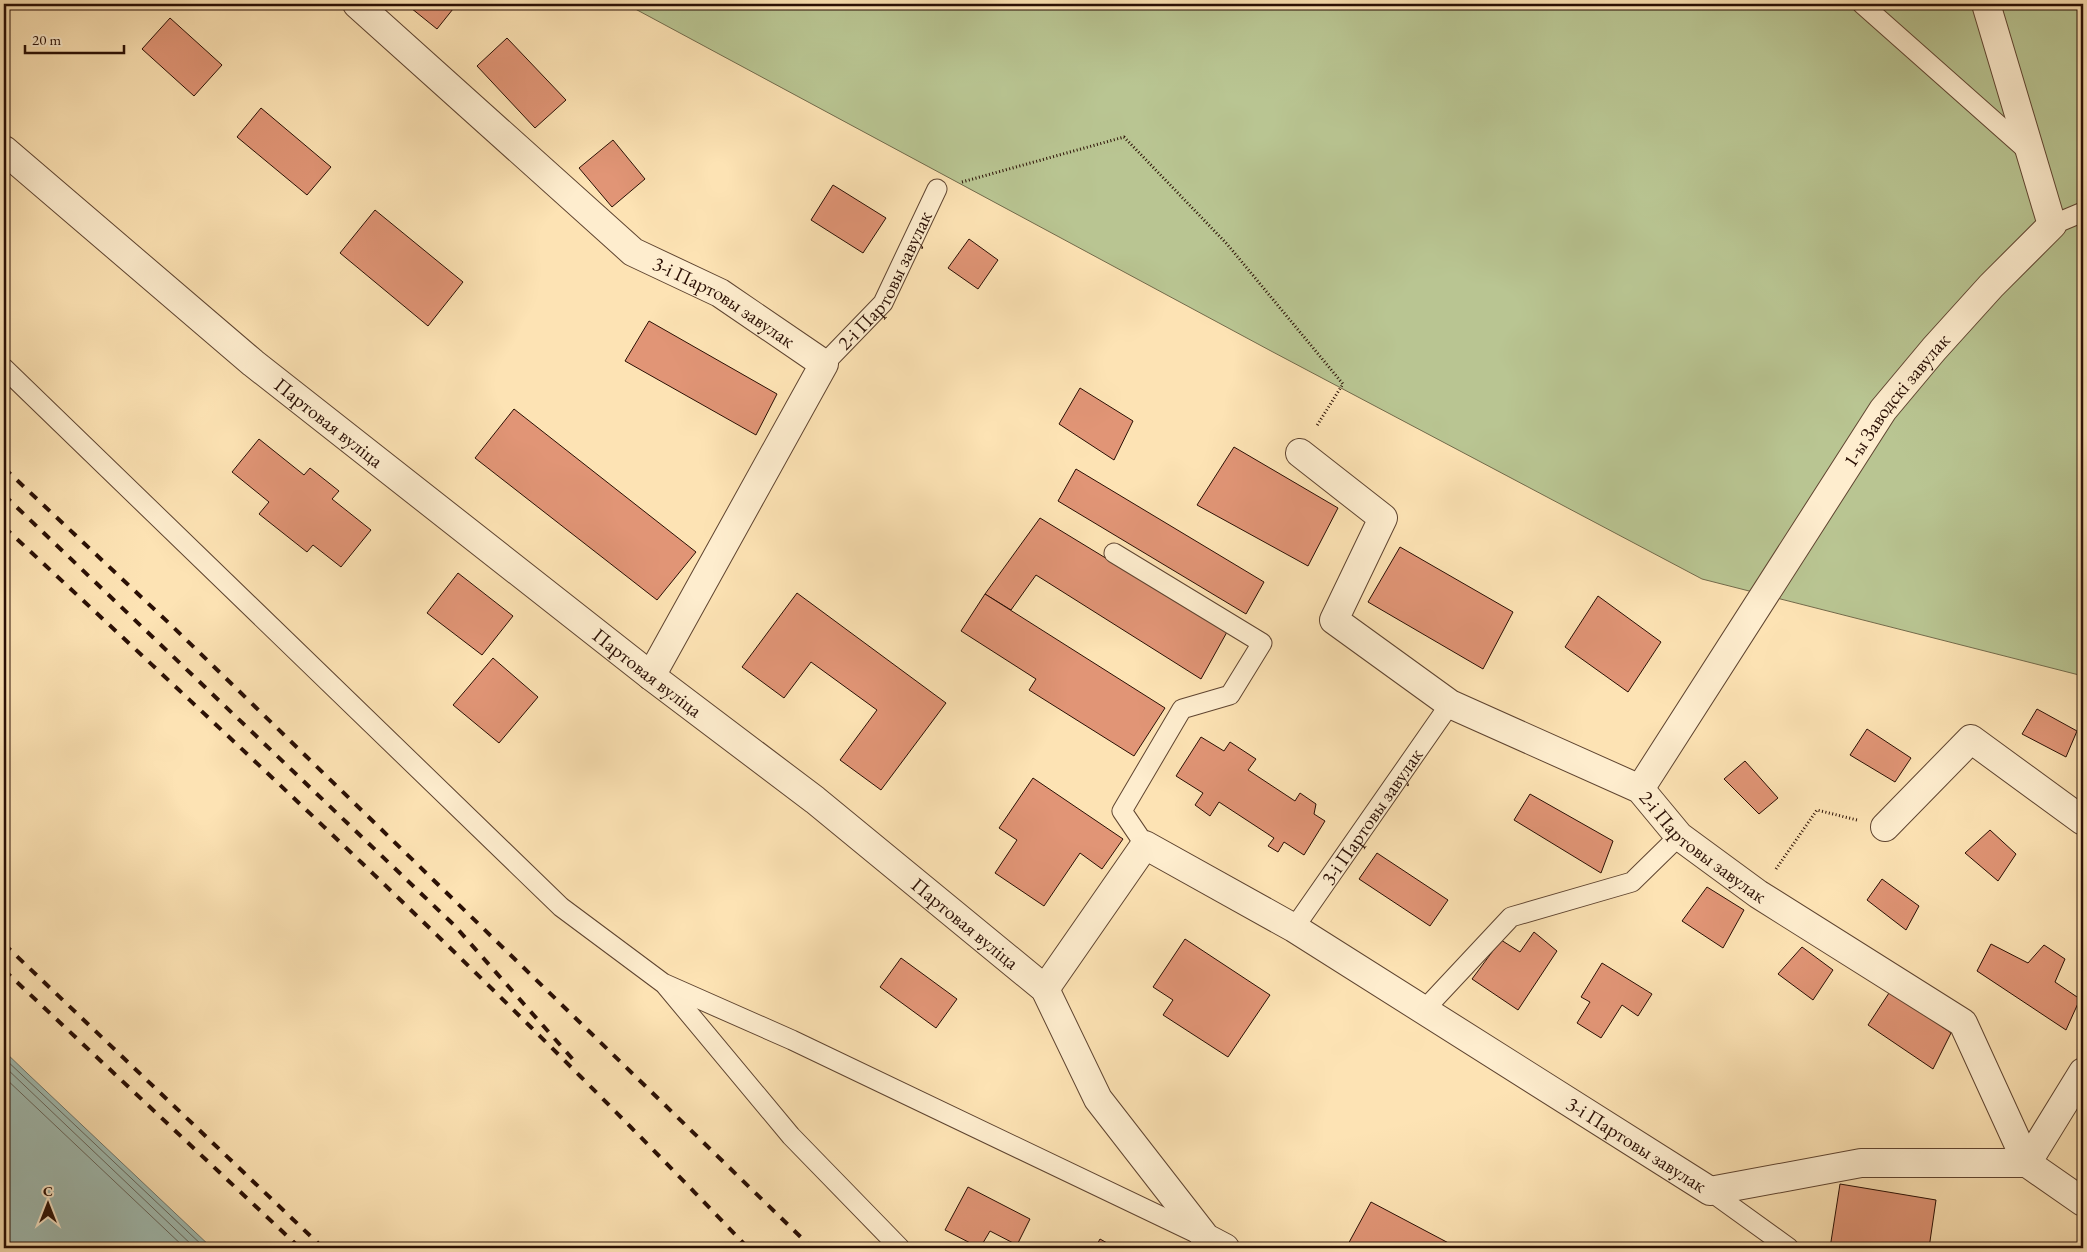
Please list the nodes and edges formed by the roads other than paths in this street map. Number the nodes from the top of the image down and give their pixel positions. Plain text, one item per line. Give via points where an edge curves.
1 (357, 4) edge
2 (1862, 4) edge
3 (1986, 4) edge
4 (4, 150) edge
5 (2030, 153) junction
6 (937, 189) road end
7 (2083, 212) edge
8 (2052, 225) junction
9 (824, 364) junction
10 (4, 368) edge
11 (1300, 453) road end
12 (1114, 553) dead end
13 (651, 676) junction
14 (1450, 704) junction
15 (1640, 789) junction
16 (2083, 821) edge
17 (1885, 828) road end
18 (1679, 836) junction
19 (1145, 845) junction
20 (1294, 928) junction
21 (663, 983) junction
22 (1045, 989) junction
23 (1424, 1010) junction
24 (2083, 1072) edge
25 (2026, 1163) junction
26 (1710, 1191) junction
27 (2083, 1202) edge
28 (1215, 1243) edge
29 (900, 1248) edge
30 (1788, 1248) edge

1 - 9 street, 3-і Партовы завулак via 633,252 720,293
2 - 5 lane
3 - 5 street
4 - 13 street, Партовая вуліца via 253,363
5 - 8 street
6 - 9 lane, 2-і Партовы завулак via 883,303
7 - 8 lane
8 - 15 street, 1-ы Заводскі завулак via 1991,286 1884,410
9 - 13 street
10 - 21 lane via 561,906
11 - 14 street, 2-і Партовы завулак via 1383,518 1334,620
12 - 19 lane via 1262,643 1230,695 1182,709 1122,811
13 - 22 street, Партовая вуліца via 815,800
14 - 15 street, 2-і Партовы завулак
14 - 20 lane, 3-і Партовы завулак
15 - 18 street, 2-і Партовы завулак
16 - 17 street via 1971,738
18 - 23 lane via 1632,882 1511,917
18 - 25 street, 2-і Партовы завулак via 1758,894 1963,1023
19 - 20 street, 3-і Партовы завулак
19 - 22 street
20 - 23 street, 3-і Партовы завулак
21 - 28 lane via 792,1040
21 - 29 lane via 791,1136
22 - 28 street, Партовая вуліца via 1098,1099
23 - 26 street, 3-і Партовы завулак
24 - 25 street
25 - 26 street, 3-і Партовы завулак via 1861,1163
25 - 27 street
26 - 30 lane

